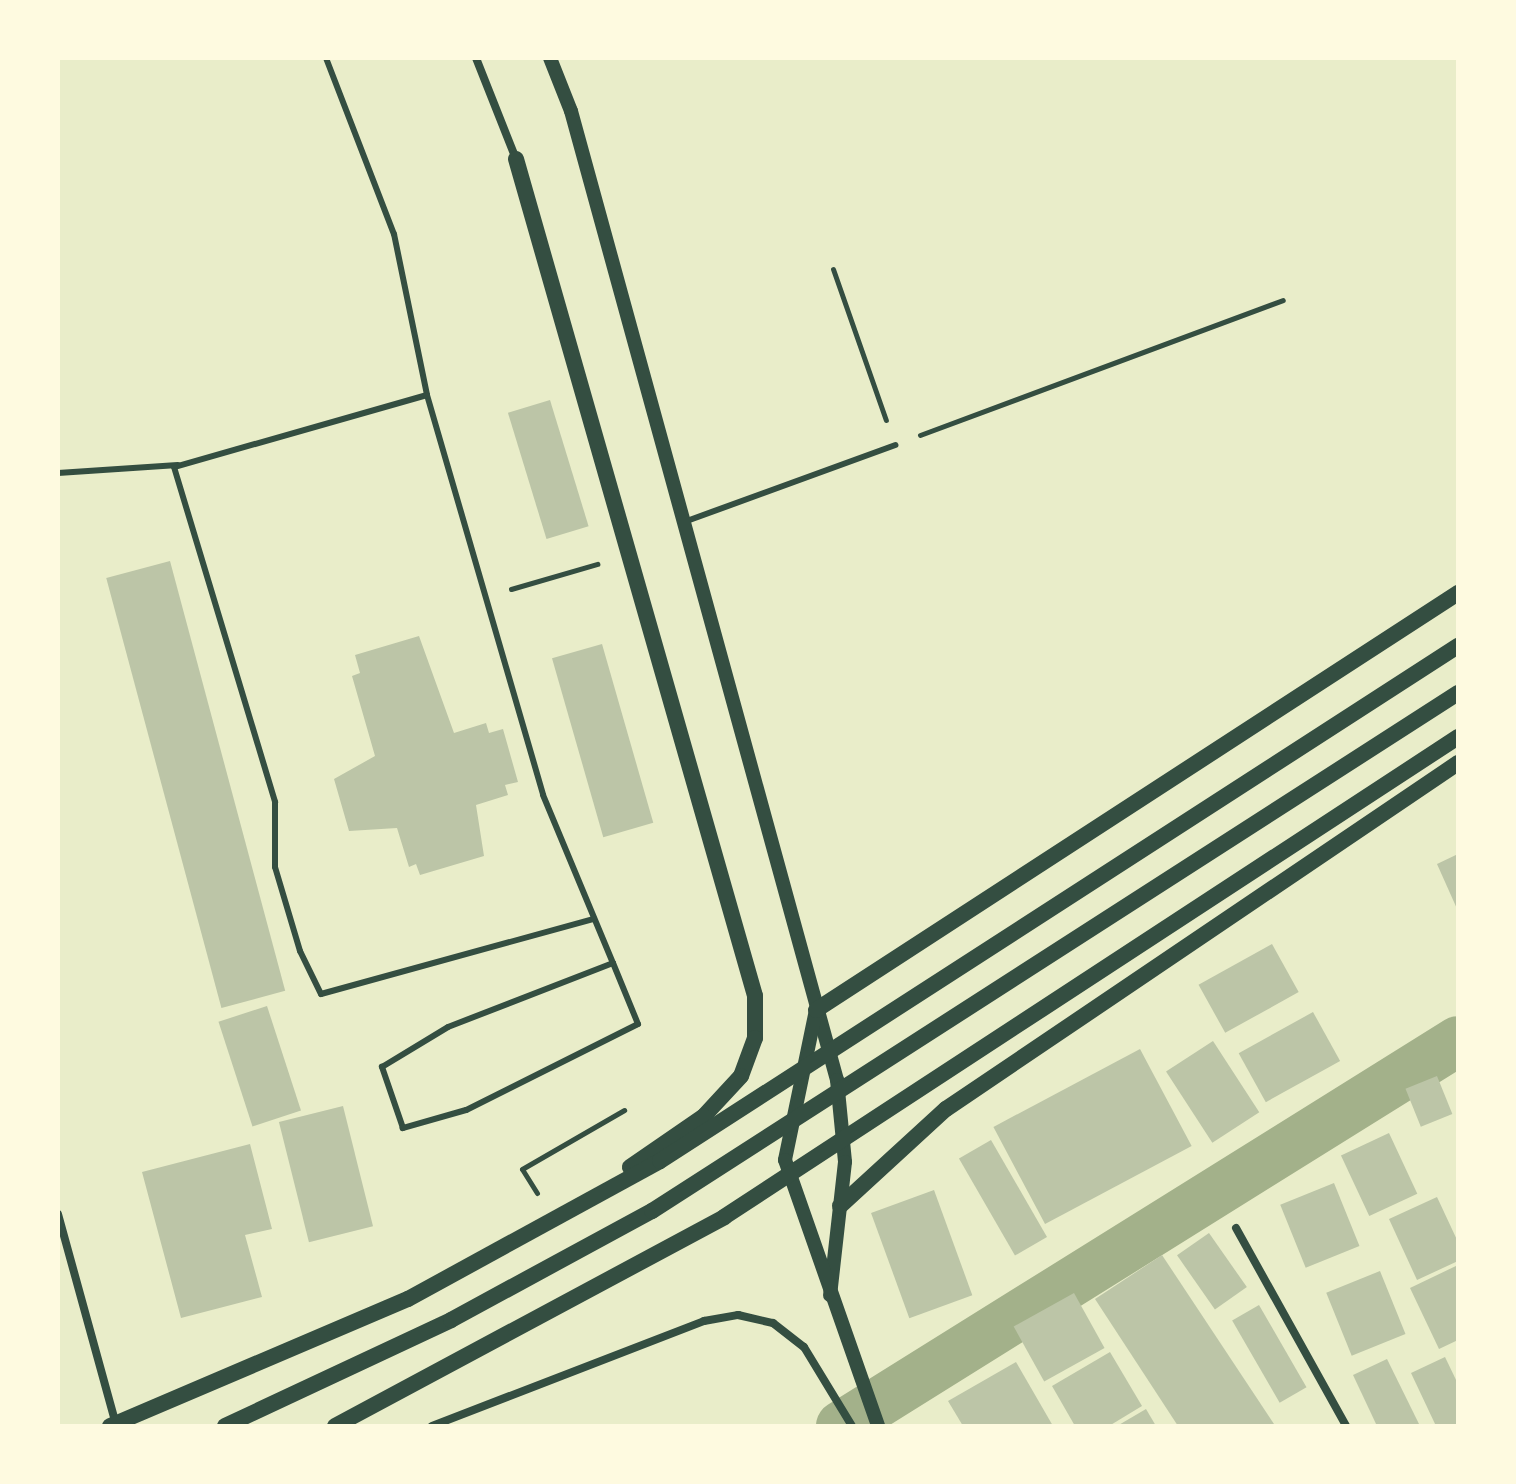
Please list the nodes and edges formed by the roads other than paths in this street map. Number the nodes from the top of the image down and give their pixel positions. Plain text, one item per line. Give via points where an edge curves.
1 (326, 58) edge
2 (476, 58) edge
3 (550, 58) edge
4 (516, 159) joint
5 (427, 395) junction
6 (895, 445) road end
7 (186, 464) junction
8 (58, 473) edge
9 (684, 522) junction
10 (1458, 593) edge
11 (1458, 646) edge
12 (1458, 693) edge
13 (1458, 737) edge
14 (1458, 763) edge
15 (594, 919) junction
16 (613, 963) junction
17 (816, 1010) junction
18 (840, 1206) junction
19 (58, 1214) edge
20 (554, 1221) junction
21 (1236, 1228) dead end
22 (830, 1295) junction
23 (110, 1426) edge
24 (117, 1426) edge
25 (225, 1426) edge
26 (335, 1426) edge
27 (432, 1426) edge
28 (852, 1426) edge
29 (878, 1426) edge
30 (1346, 1426) edge

1 - 5 lane via 394,234
2 - 4 street
3 - 9 street
4 - 20 main road via 746,952 757,1016 750,1059 726,1095
5 - 7 lane
5 - 15 lane via 543,795
6 - 9 lane
7 - 8 lane
7 - 15 lane via 174,467 275,802 275,867 321,994
9 - 17 street
10 - 17 main road
11 - 20 main road via 810,1070
12 - 25 main road via 652,1211 451,1320
13 - 26 main road via 724,1217
14 - 18 main road via 946,1109
15 - 16 lane
16 - 16 lane via 638,1024 466,1110 403,1128 382,1067 448,1027
17 - 18 street via 843,1123
17 - 22 street via 785,1160
18 - 22 street
19 - 24 street
20 - 23 main road via 337,1332
21 - 30 street
22 - 29 street
27 - 28 street via 721,1317 773,1323 819,1369

